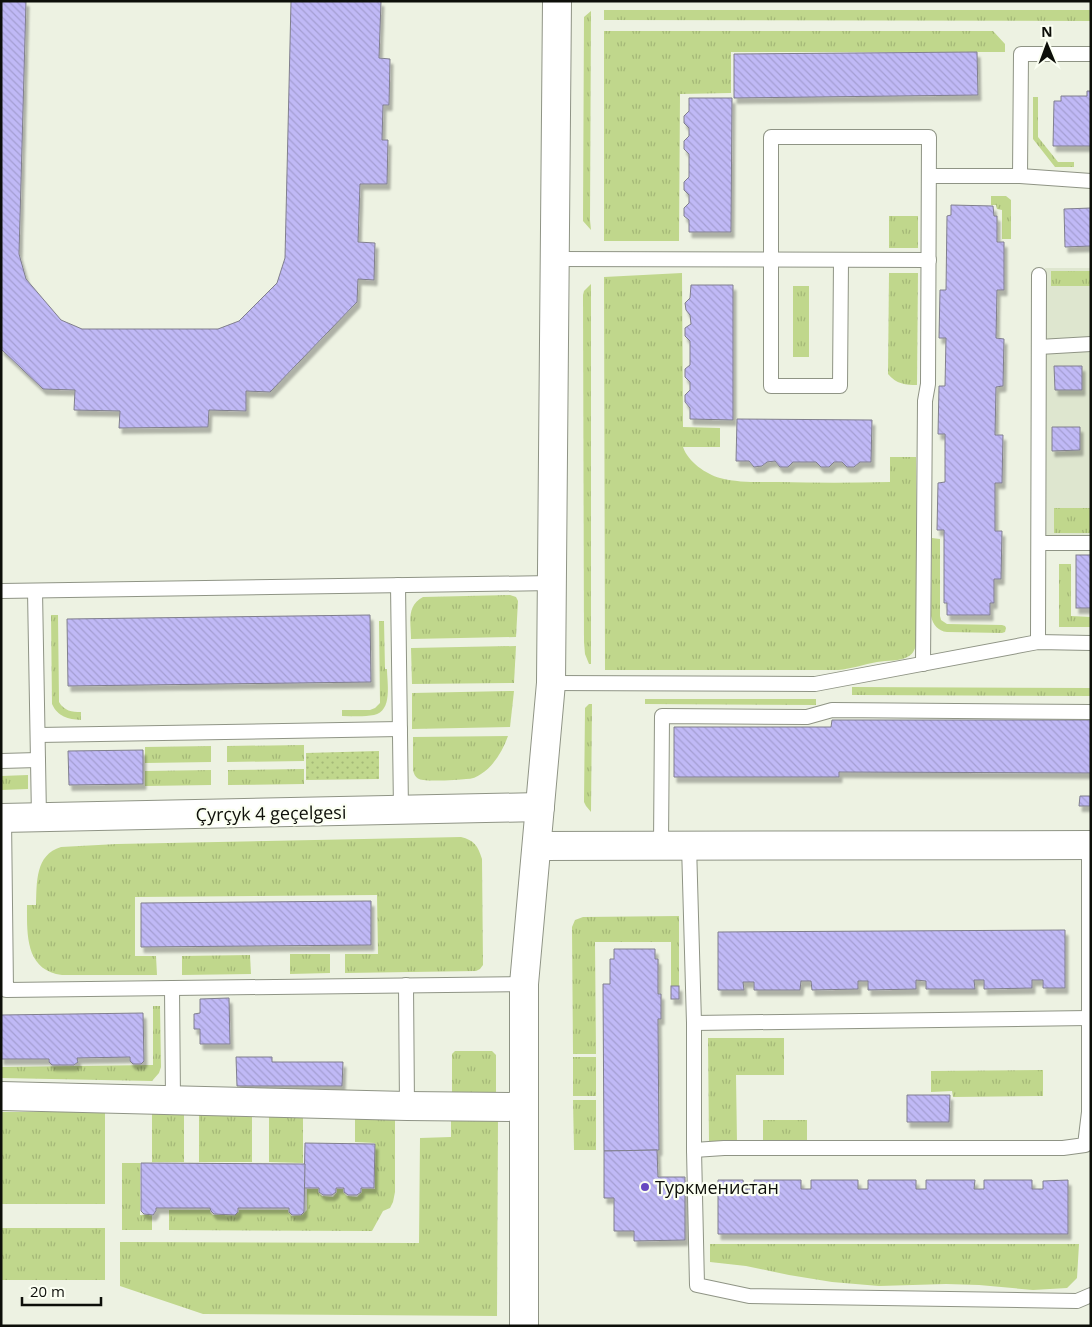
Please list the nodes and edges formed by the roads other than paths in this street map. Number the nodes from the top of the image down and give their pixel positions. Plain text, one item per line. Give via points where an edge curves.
1 (557, 1) edge
2 (1091, 54) edge
3 (929, 176) junction
4 (1020, 176) junction
5 (1091, 181) edge
6 (555, 258) junction
7 (771, 260) junction
8 (841, 260) junction
9 (929, 260) junction
10 (1039, 275) dead end
11 (1091, 344) edge
12 (1039, 347) junction
13 (1039, 543) junction
14 (1091, 543) edge
15 (552, 583) junction
16 (398, 585) junction
17 (1, 591) edge
18 (35, 591) junction
19 (1038, 642) junction
20 (1091, 643) edge
21 (923, 664) junction
22 (551, 683) junction
23 (1091, 712) edge
24 (400, 729) junction
25 (38, 735) junction
26 (1, 760) edge
27 (38, 760) junction
28 (540, 807) junction
29 (402, 810) junction
30 (39, 817) junction
31 (3, 818) edge
32 (661, 845) junction
33 (689, 845) junction
34 (1090, 845) edge
35 (537, 846) junction
36 (524, 984) junction
37 (406, 985) junction
38 (172, 988) junction
39 (1089, 1018) junction
40 (694, 1023) junction
41 (1, 1096) edge
42 (173, 1099) junction
43 (407, 1106) junction
44 (524, 1107) junction
45 (694, 1150) junction
46 (1088, 1151) edge
47 (1091, 1295) edge
48 (524, 1326) edge

1 - 6 street
2 - 4 lane via 1021,54
3 - 4 lane
3 - 7 lane via 929,137 772,137
3 - 9 lane
4 - 5 lane
6 - 7 lane
6 - 15 street
7 - 8 lane
7 - 8 lane via 771,386 840,386
8 - 9 lane
9 - 21 lane
10 - 12 lane
11 - 12 lane
12 - 13 lane
13 - 14 lane
13 - 19 lane
15 - 16 lane
15 - 22 street
16 - 18 lane
16 - 24 lane
17 - 18 lane
18 - 25 lane
19 - 20 lane
19 - 21 lane
21 - 22 lane via 816,684
22 - 28 street
23 - 32 lane via 832,710 807,717 662,716
24 - 25 lane
24 - 29 lane
25 - 27 lane
26 - 27 lane
27 - 30 lane
28 - 29 street, Çyrçyk 4 geçelgesi
28 - 35 street
29 - 30 street, Çyrçyk 4 geçelgesi
30 - 31 street, Çyrçyk 4 geçelgesi
31 - 38 lane via 6,990
32 - 33 street
32 - 35 street
33 - 34 street
33 - 40 lane
34 - 39 lane
35 - 36 street
36 - 37 lane
36 - 44 street
37 - 38 lane
37 - 43 lane
38 - 42 lane
39 - 40 lane
39 - 46 lane
40 - 45 lane
41 - 42 street
42 - 43 street
43 - 44 street
44 - 48 street
45 - 46 lane via 1063,1148
45 - 47 lane via 697,1285 749,1296 1077,1301

